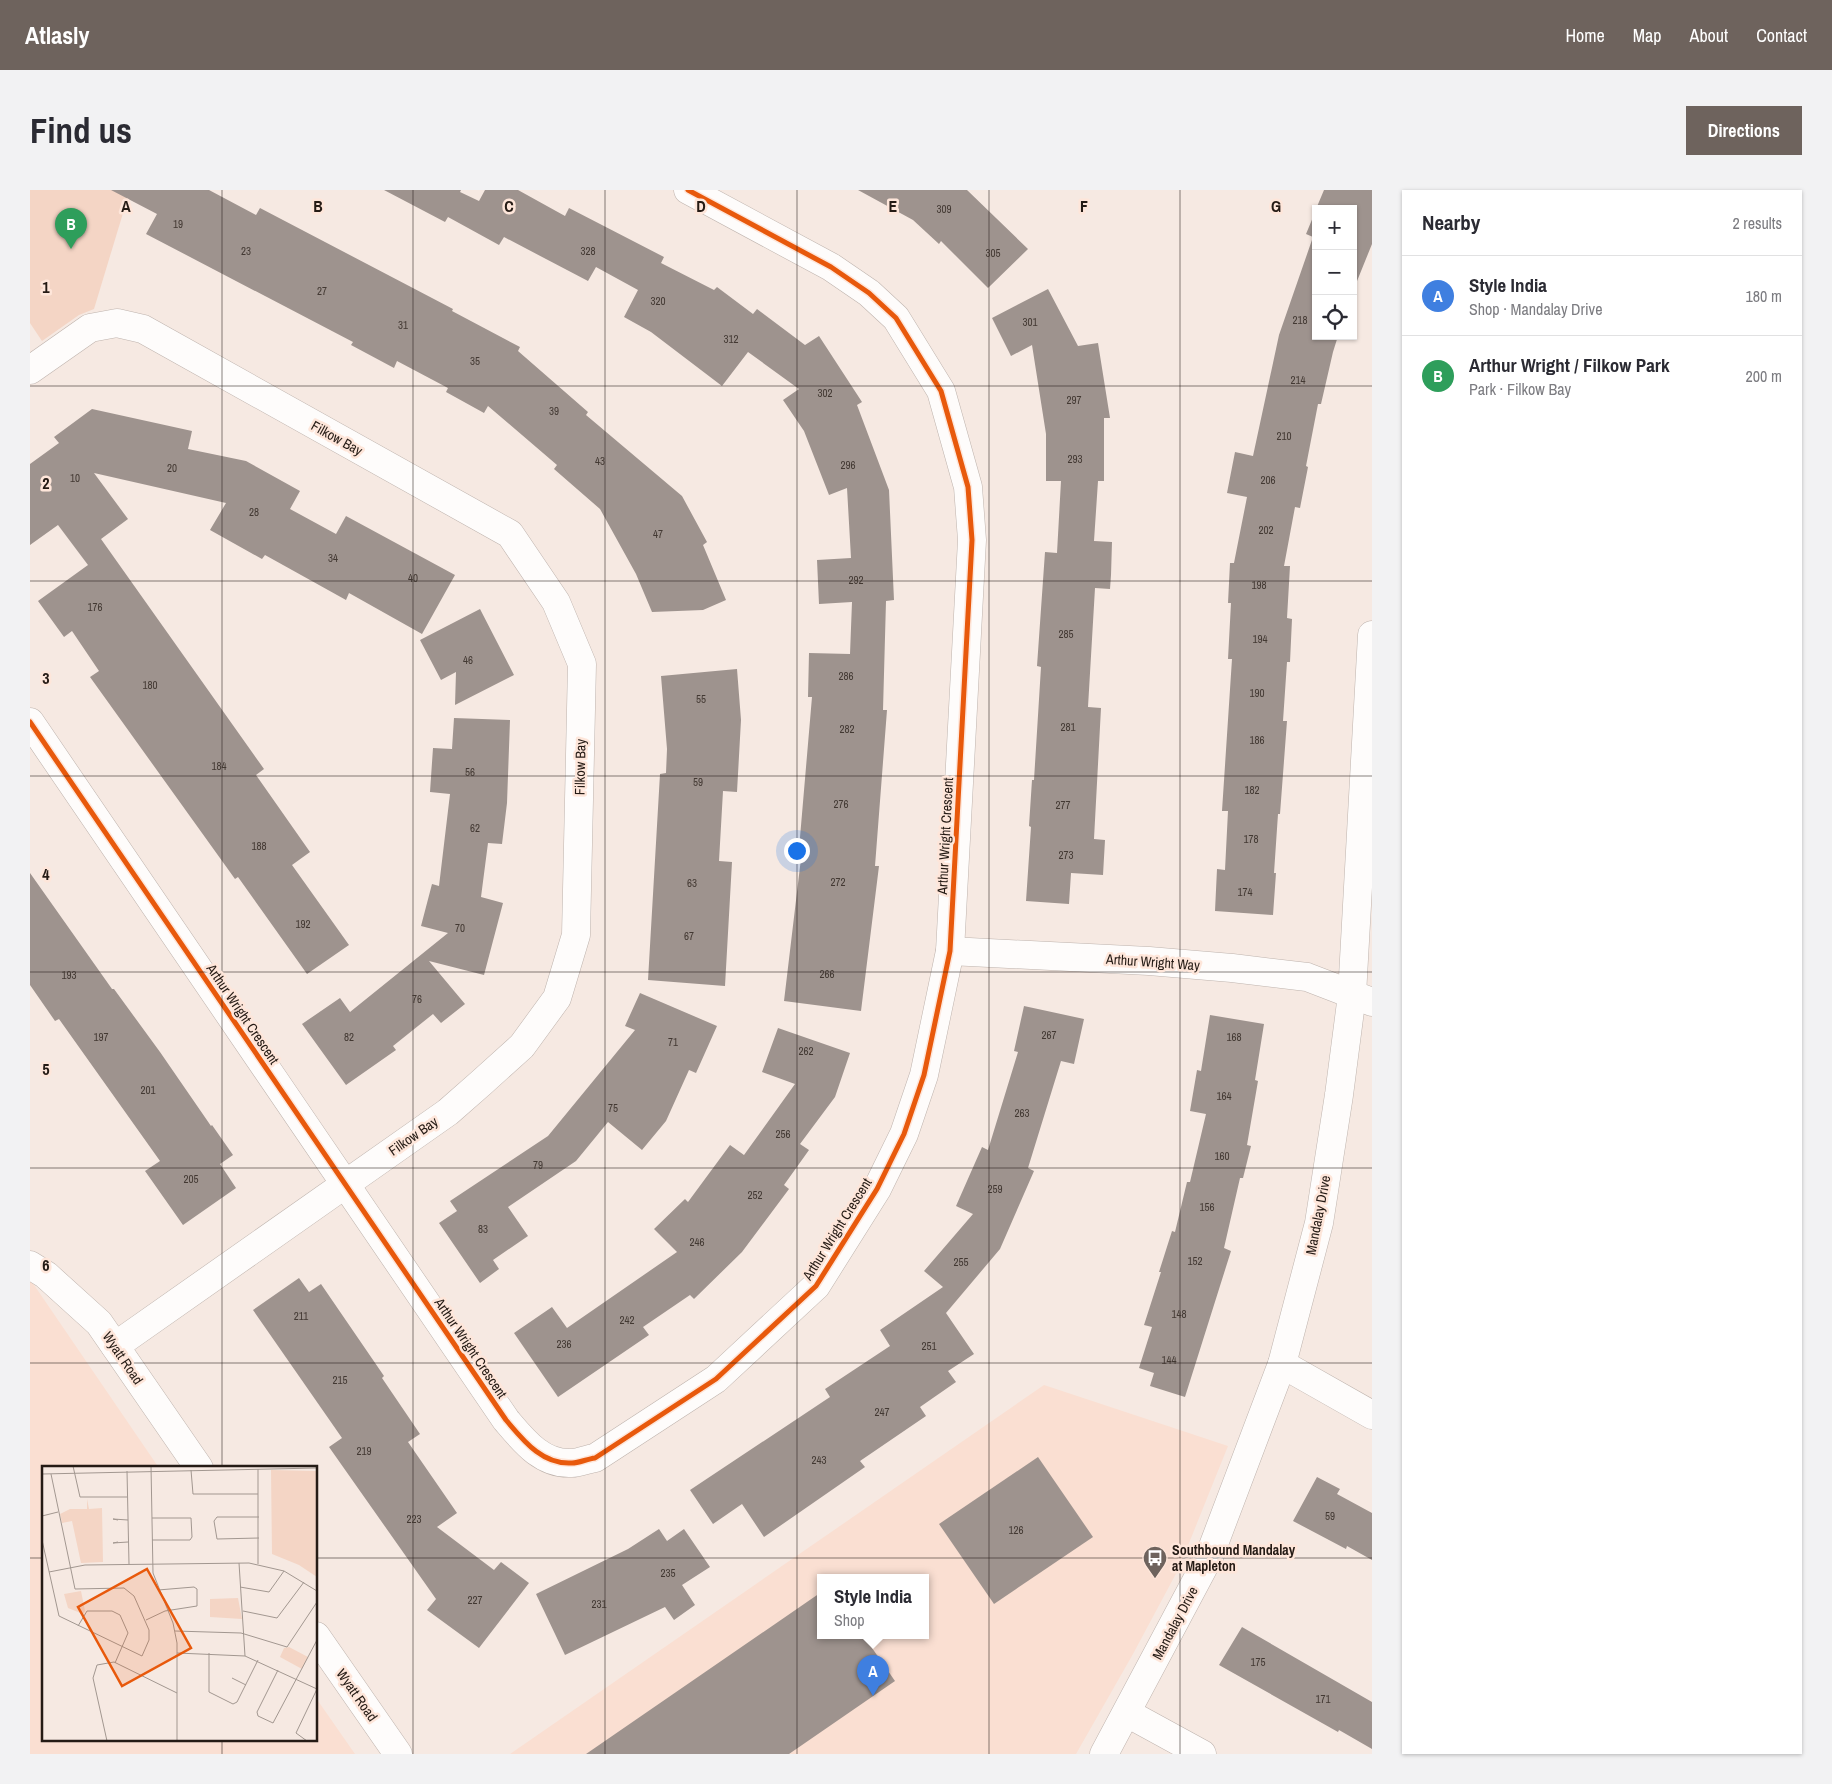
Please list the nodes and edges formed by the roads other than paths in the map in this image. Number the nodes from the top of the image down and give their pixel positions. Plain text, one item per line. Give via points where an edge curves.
1 (688, 190) edge
2 (30, 370) edge
3 (1372, 635) edge
4 (30, 722) edge
5 (950, 950) junction
6 (1362, 999) edge
7 (346, 1184) junction
8 (30, 1265) edge
9 (115, 1346) junction
10 (1282, 1364) junction
11 (1372, 1416) edge
12 (198, 1466) edge
13 (318, 1639) edge
14 (1128, 1713) junction
15 (398, 1754) edge
16 (1104, 1754) edge
17 (1202, 1754) edge

1 - 5 street, Arthur Wright Crescent via 831,267 869,293 896,318 941,391 968,487 972,540
2 - 7 street, Filkow Bay via 90,328 117,323 143,329 510,534 556,602 582,664 576,935 558,998 522,1046 482,1083 448,1112
3 - 6 street, Mandalay Drive
4 - 7 street, Arthur Wright Crescent
5 - 6 street, Arthur Wright Way via 1232,968 1307,977
5 - 7 street, Arthur Wright Crescent via 924,1075 904,1134 877,1189 816,1286 716,1379 594,1458 572,1463 554,1461 532,1449 506,1420
6 - 10 street, Mandalay Drive via 1339,1095 1319,1223
7 - 9 street, Filkow Bay
8 - 9 street, Wyatt Road via 46,1275 99,1323
9 - 12 street, Wyatt Road
10 - 11 street
10 - 14 street, Mandalay Drive via 1209,1557
13 - 15 street, Wyatt Road
14 - 16 street, Mandalay Drive
14 - 17 street

